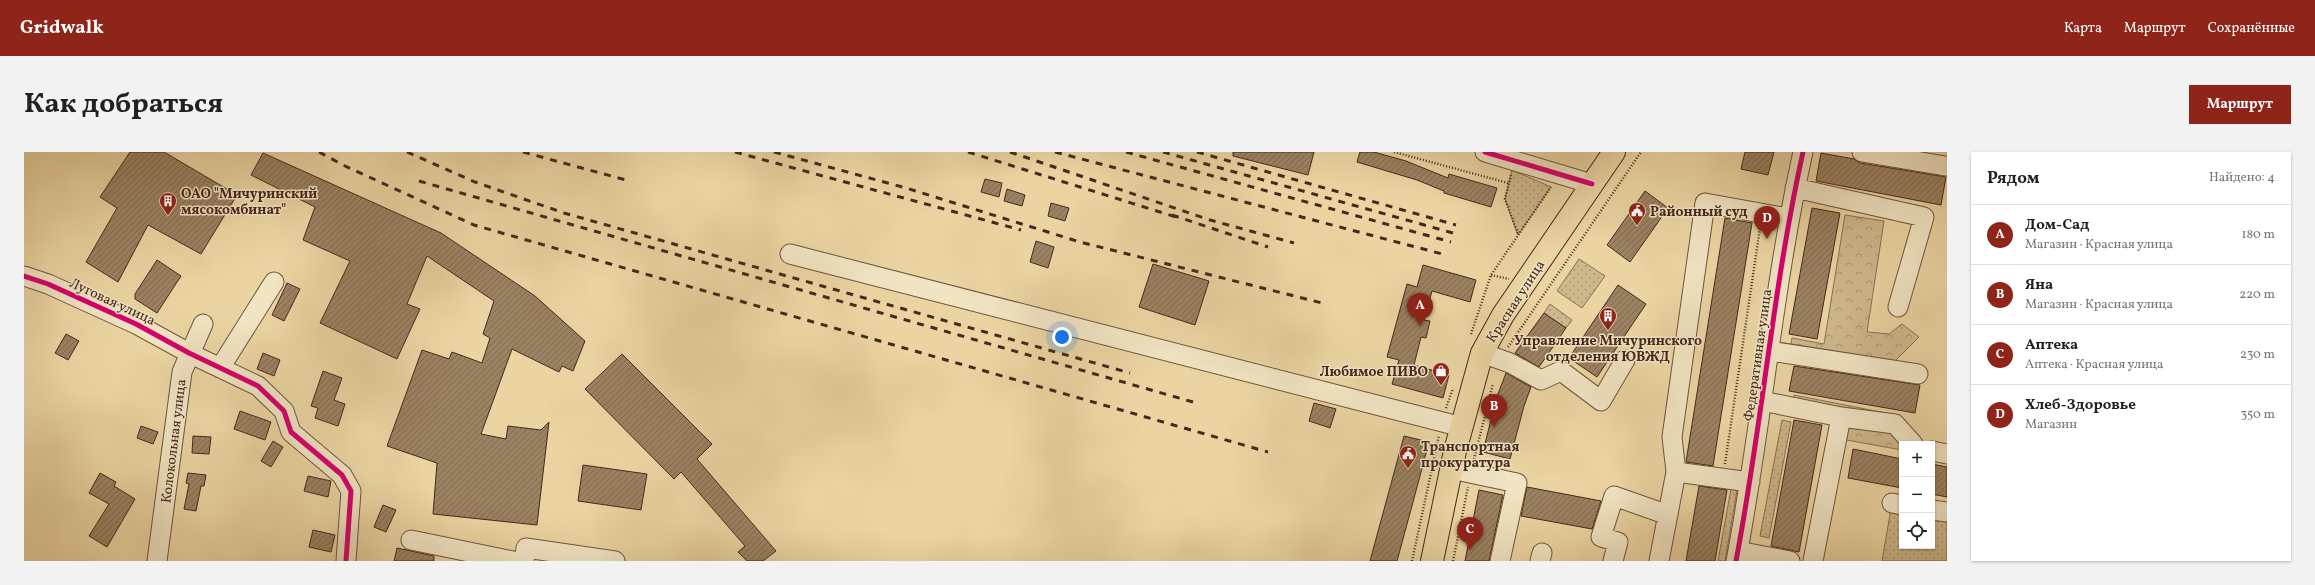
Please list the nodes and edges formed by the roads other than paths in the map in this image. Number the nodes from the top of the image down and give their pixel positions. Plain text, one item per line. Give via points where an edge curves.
1 (1485, 152) edge
2 (1614, 152) edge
3 (1803, 152) edge
4 (1862, 152) edge
5 (1945, 166) dead end
6 (1592, 184) junction
7 (1795, 188) junction
8 (1788, 218) junction
9 (790, 254) dead end
10 (24, 276) edge
11 (274, 282) dead end
12 (1898, 307) dead end
13 (203, 324) dead end
14 (1770, 351) junction
15 (189, 353) junction
16 (1491, 356) junction
17 (1625, 360) dead end
18 (220, 368) junction
19 (1918, 374) dead end
20 (1762, 402) junction
21 (1841, 417) junction
22 (1462, 427) junction
23 (1910, 441) edge
24 (1935, 452) edge
25 (1947, 454) edge
26 (1461, 471) junction
27 (1676, 472) junction
28 (1750, 482) junction
29 (1935, 510) edge
30 (1947, 512) edge
31 (1668, 515) junction
32 (411, 540) dead end
33 (1737, 556) edge
34 (158, 561) edge
35 (346, 561) edge
36 (513, 561) edge
37 (524, 561) edge
38 (615, 561) edge
39 (1432, 561) edge
40 (1500, 561) edge
41 (1613, 561) edge
42 (1659, 561) edge
43 (1790, 561) edge
44 (1813, 561) edge

1 - 6 street
2 - 6 main road, Красная улица
3 - 7 street, Федеративная улица
4 - 5 street
6 - 16 main road, Красная улица via 1503,315
7 - 8 street, Федеративная улица
7 - 12 street via 1924,217
8 - 14 street, Федеративная улица
8 - 27 street via 1705,203 1672,437
9 - 22 street
10 - 15 street, Луговая улица via 48,284 136,324
11 - 18 street
13 - 15 street, Колокольная улица
14 - 19 street
14 - 20 street, Федеративная улица
15 - 18 street, Луговая улица
15 - 34 street, Колокольная улица via 182,372
16 - 17 street via 1541,380 1561,371 1601,401
16 - 22 main road, Красная улица
18 - 35 street, Луговая улица via 258,386 284,411 291,432 342,476 351,491
20 - 21 street
20 - 28 street, Федеративная улица
21 - 23 street via 1895,424
21 - 44 street
22 - 26 main road, Красная улица
24 - 25 street
26 - 39 main road, Красная улица
26 - 40 street via 1517,483
27 - 28 street
27 - 31 street
28 - 33 street, Федеративная улица
29 - 30 street
31 - 41 street via 1614,496 1602,537 1618,542
31 - 42 street
32 - 36 street
33 - 43 street
37 - 38 street via 526,548

